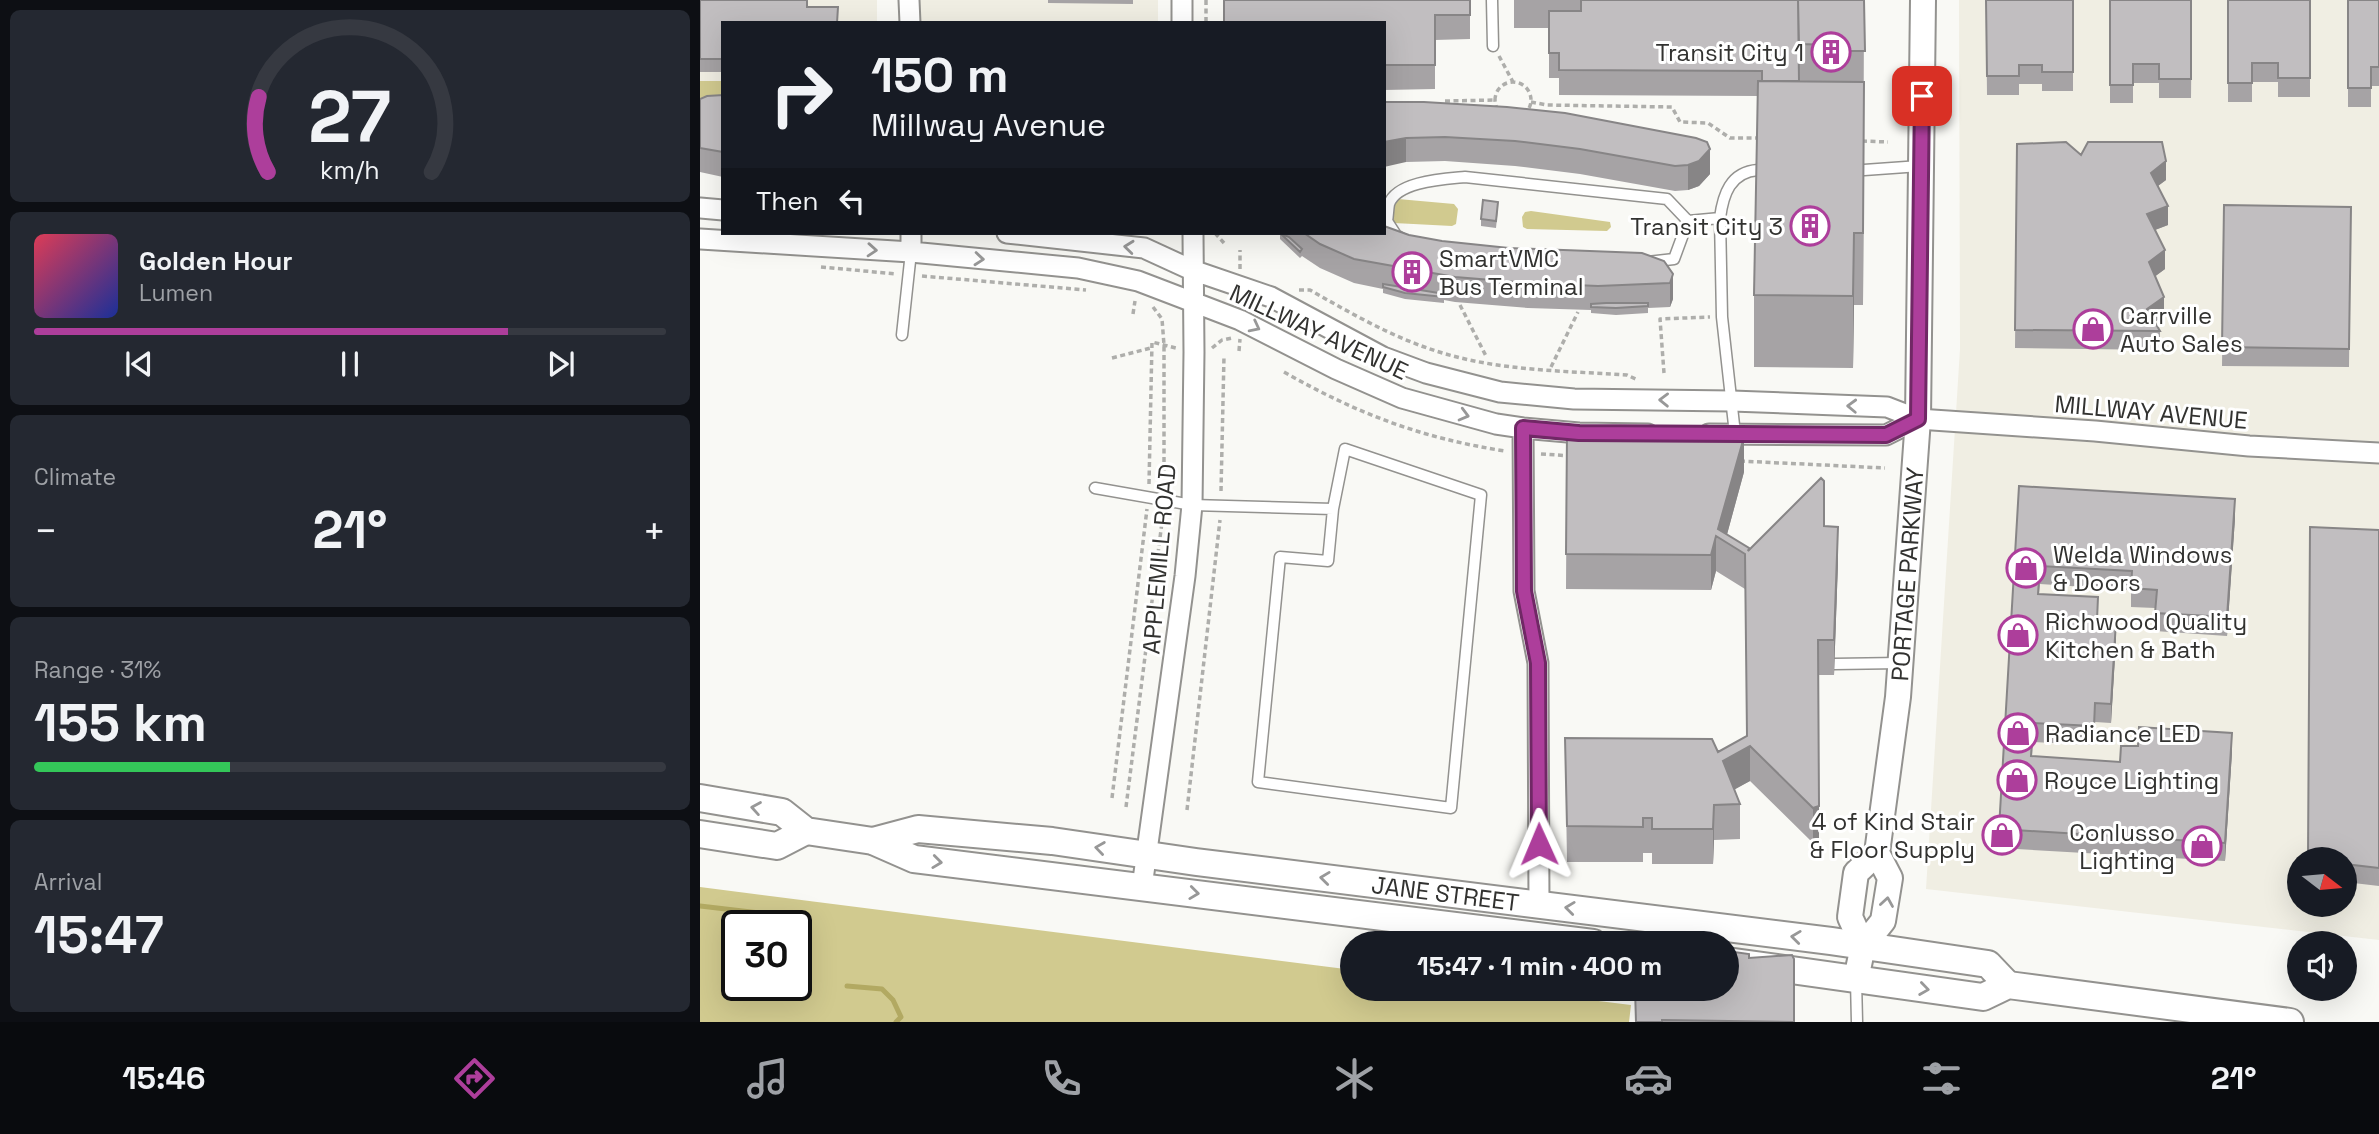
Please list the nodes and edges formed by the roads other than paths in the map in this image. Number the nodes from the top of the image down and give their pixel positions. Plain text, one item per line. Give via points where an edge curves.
1 (909, 0) edge
2 (1182, 0) edge
3 (1492, 0) edge
4 (1923, 0) edge
5 (910, 21) edge
6 (1182, 21) edge
7 (1493, 46) road end
8 (1922, 166) junction
9 (1758, 170) edge
10 (1864, 170) edge
11 (700, 208) edge
12 (721, 210) edge
13 (1720, 218) junction
14 (1688, 221) junction
15 (1025, 235) edge
16 (1193, 235) edge
17 (700, 239) edge
18 (911, 243) edge
19 (1192, 270) junction
20 (1192, 301) junction
21 (902, 334) dead end
22 (1732, 401) junction
23 (1918, 419) junction
24 (1523, 428) junction
25 (1695, 434) edge
26 (1735, 434) junction
27 (1668, 435) edge
28 (2379, 453) edge
29 (1095, 488) dead end
30 (1192, 505) junction
31 (1333, 509) junction
32 (1900, 663) junction
33 (1834, 664) edge
34 (700, 799) edge
35 (806, 831) junction
36 (700, 834) edge
37 (873, 841) junction
38 (1877, 853) junction
39 (1148, 855) junction
40 (1142, 887) junction
41 (1539, 904) junction
42 (1496, 931) edge
43 (1863, 946) junction
44 (1739, 963) edge
45 (1856, 979) junction
46 (2008, 985) junction
47 (1857, 1022) edge
48 (2290, 1022) edge

1 - 5 street
2 - 6 street
3 - 7 lane
4 - 8 street, PORTAGE PARKWAY
8 - 10 lane
8 - 23 street, PORTAGE PARKWAY
9 - 13 lane via 1740,173 1731,182
11 - 12 street
13 - 14 lane
13 - 22 lane
14 - 14 lane via 1667,200 1465,177 1420,182 1396,195 1387,221 1396,235 1429,255 1612,266 1674,260
19 -> 15 street, MILLWAY AVENUE via 1144,248
16 - 19 street, APPLEMILL ROAD
17 -> 18 street, MILLWAY AVENUE
18 -> 20 street, MILLWAY AVENUE via 1078,268 1138,281
18 - 21 lane
19 - 20 street, APPLEMILL ROAD
22 -> 19 street, MILLWAY AVENUE via 1574,399 1500,392 1394,361 1271,297
20 -> 24 street, MILLWAY AVENUE via 1402,398
20 - 30 street, APPLEMILL ROAD
23 -> 22 street, MILLWAY AVENUE via 1887,407
22 - 26 lane
23 - 26 street via 1886,435
23 - 28 street, MILLWAY AVENUE
23 - 32 street, PORTAGE PARKWAY
24 - 27 street, MILLWAY AVENUE
24 - 41 street via 1524,591 1538,663
25 - 26 street
29 - 30 lane
30 - 31 lane
30 - 39 street, APPLEMILL ROAD
31 - 31 lane via 1345,449 1481,495 1451,808 1258,782 1280,557 1328,561
32 - 33 lane
32 - 38 street, PORTAGE PARKWAY
35 -> 34 main road, JANE STREET via 782,812
35 - 36 main road via 777,846
35 - 37 main road, JANE STREET
39 -> 37 main road, JANE STREET via 918,829
37 -> 40 main road, JANE STREET via 914,859
43 -> 38 street, PORTAGE PARKWAY via 1884,921 1890,878
38 - 43 street via 1856,873 1850,917
39 - 40 street, APPLEMILL ROAD
41 -> 39 main road, JANE STREET
40 -> 42 main road, JANE STREET
43 -> 41 main road, JANE STREET
43 - 45 street, PORTAGE PARKWAY
43 - 46 main road, JANE STREET via 1988,964
44 - 45 main road
45 -> 46 main road via 1983,998
45 - 47 lane
46 - 48 main road

